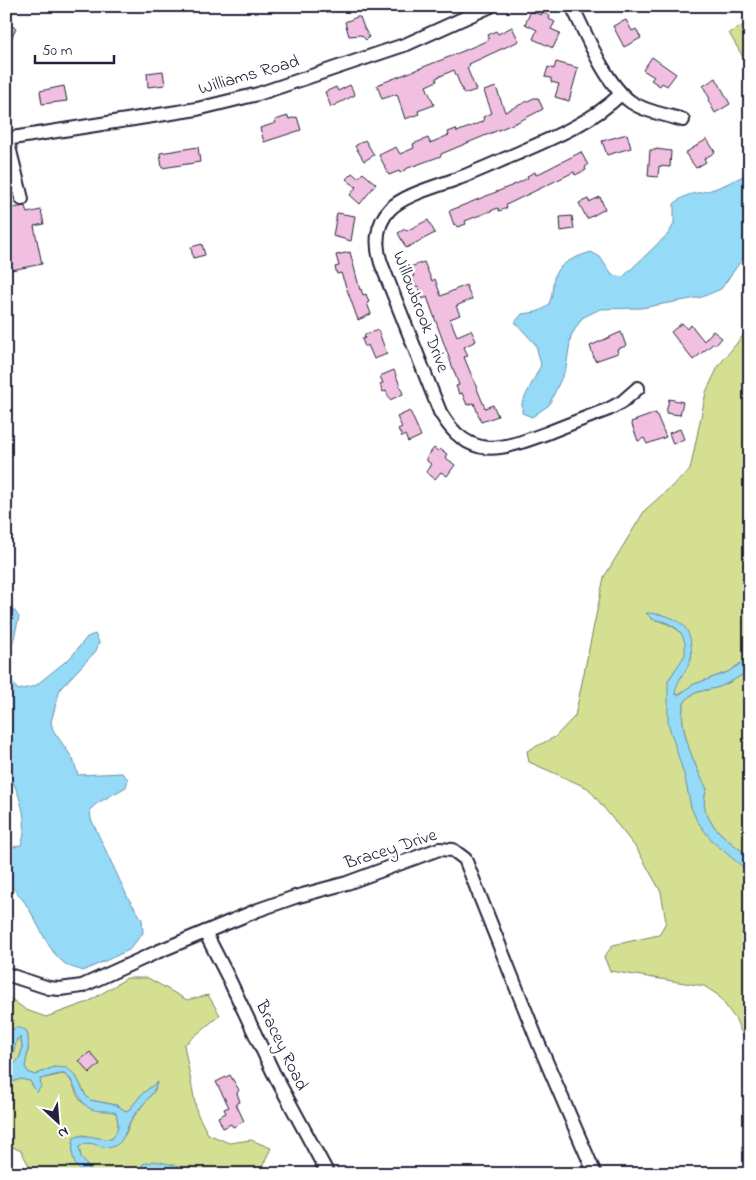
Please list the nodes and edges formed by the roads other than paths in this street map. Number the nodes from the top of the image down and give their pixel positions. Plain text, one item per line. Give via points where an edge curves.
1 (491, 6) edge
2 (572, 6) edge
3 (621, 94) junction
4 (683, 120) dead end
5 (7, 139) edge
6 (22, 199) dead end
7 (638, 388) dead end
8 (205, 932) junction
9 (6, 974) edge
10 (328, 1174) edge
11 (595, 1174) edge

1 - 5 street, Williams Road via 407,44 258,94 197,109
2 - 3 street
3 - 4 street via 641,107
3 - 7 street, Willowbrook Drive via 595,116 536,145 403,200 386,214 380,224 377,243 381,263 440,412 446,424 466,441 488,448 511,446 609,409
5 - 6 street
8 - 9 street, Bracey Drive via 72,988 49,988
8 - 10 street, Bracey Road via 273,1072
8 - 11 street, Bracey Drive via 258,910 347,883 439,849 460,854

